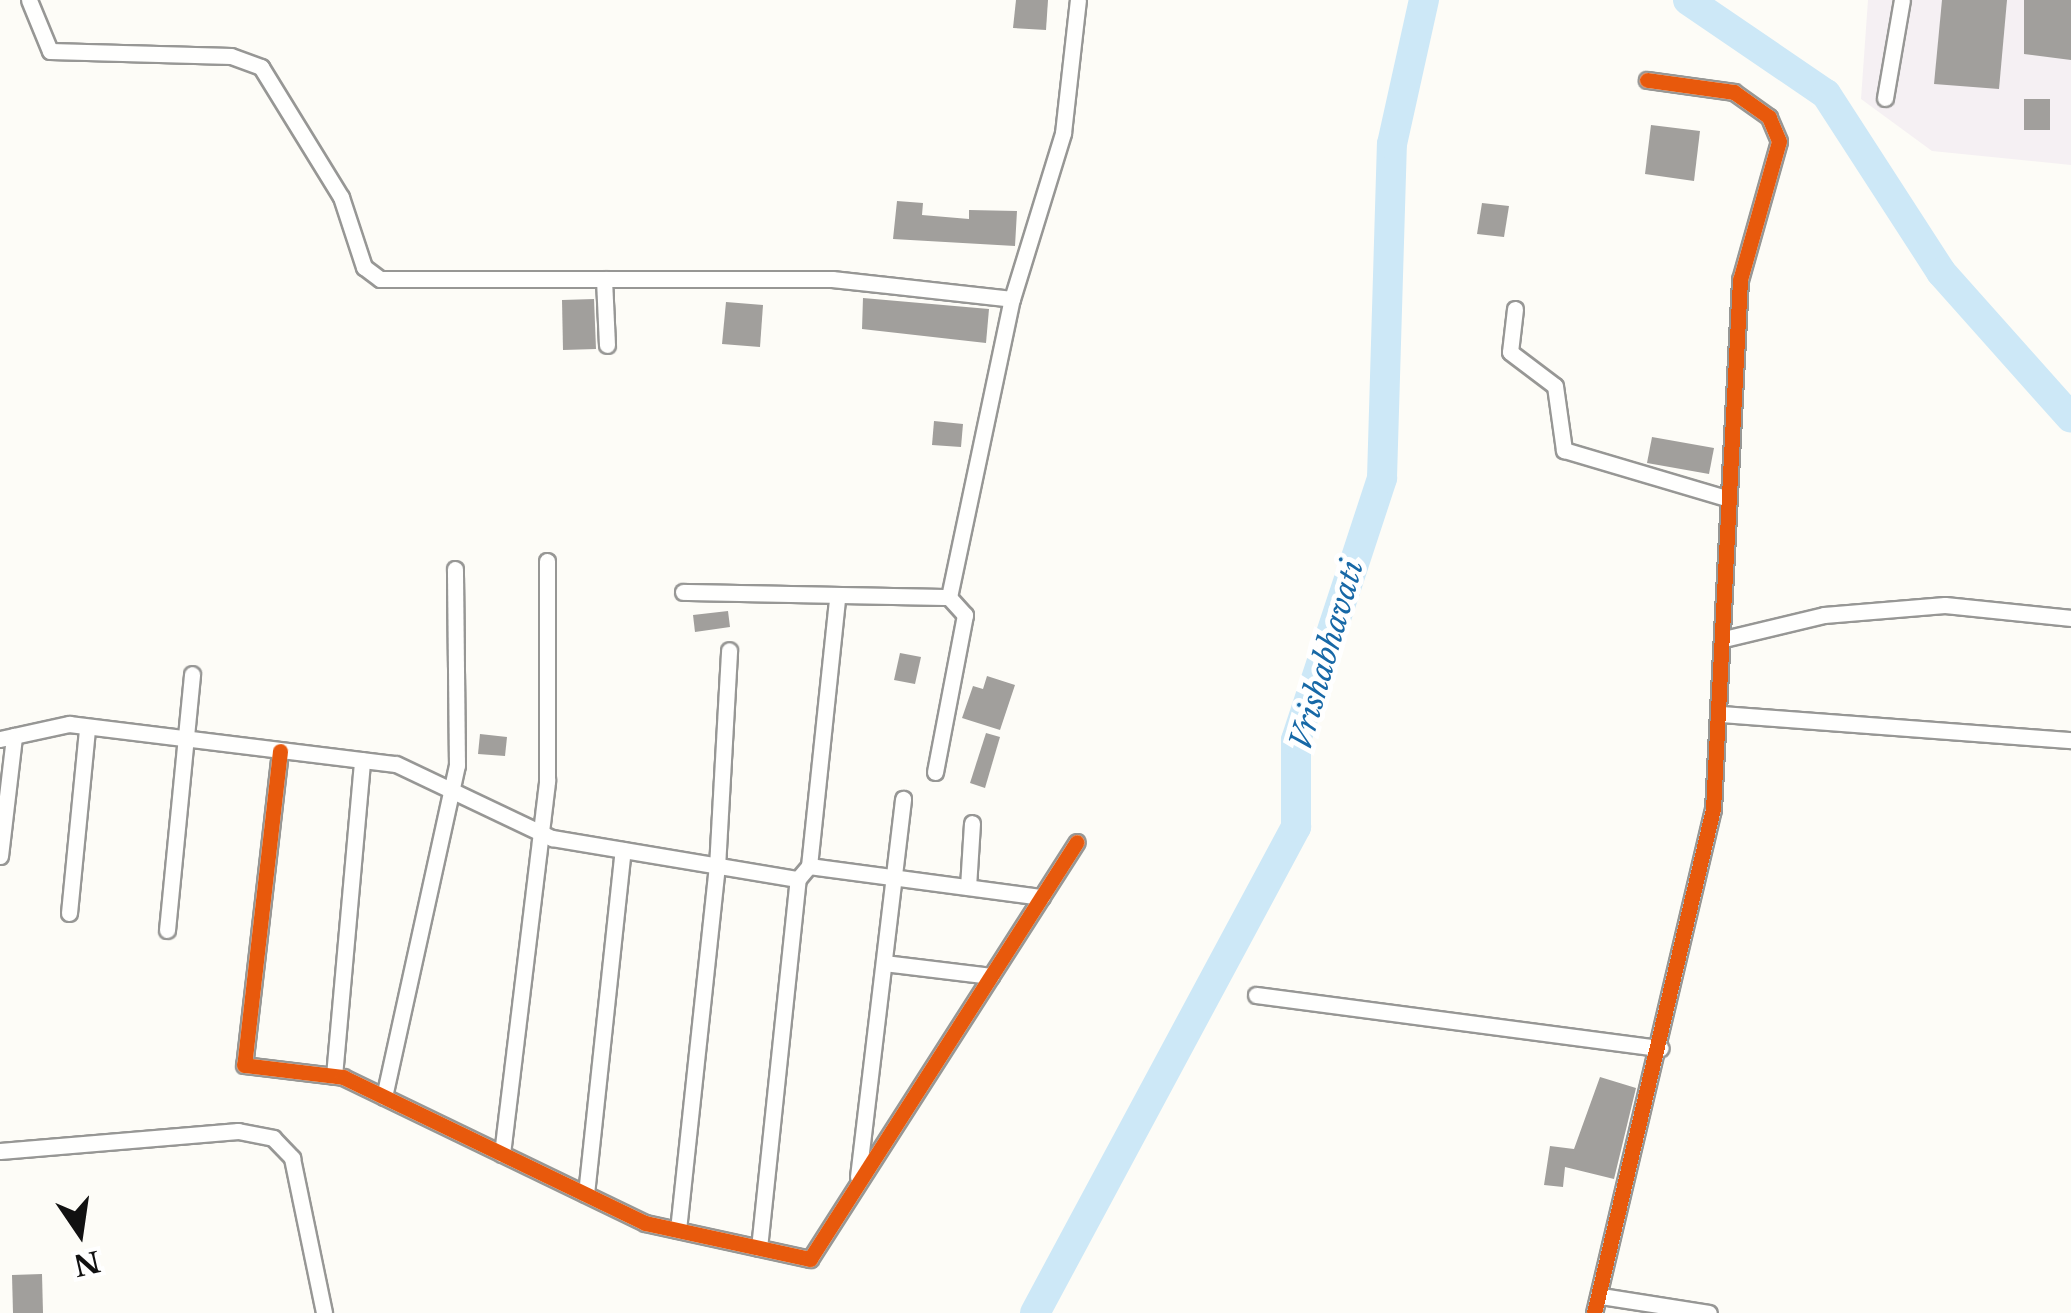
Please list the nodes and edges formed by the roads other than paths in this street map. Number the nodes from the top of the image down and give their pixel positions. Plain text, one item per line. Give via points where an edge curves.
1 (29, 0) edge
2 (1078, 0) edge
3 (1902, 0) edge
4 (1648, 80) dead end
5 (1885, 98) dead end
6 (604, 278) junction
7 (1012, 300) junction
8 (1515, 310) dead end
9 (607, 345) dead end
10 (1726, 498) junction
11 (547, 561) dead end
12 (455, 569) dead end
13 (683, 592) dead end
14 (950, 597) junction
15 (836, 601) junction
16 (2071, 618) edge
17 (1724, 639) junction
18 (728, 650) dead end
19 (192, 674) dead end
20 (1722, 714) junction
21 (86, 728) junction
22 (7, 737) edge
23 (185, 740) junction
24 (2071, 740) edge
25 (280, 751) junction
26 (362, 760) junction
27 (935, 772) dead end
28 (453, 791) junction
29 (902, 798) dead end
30 (972, 824) dead end
31 (539, 834) junction
32 (1077, 842) dead end
33 (623, 850) junction
34 (0, 856) edge
35 (717, 867) junction
36 (803, 873) junction
37 (894, 878) junction
38 (968, 887) junction
39 (1042, 897) junction
40 (70, 913) dead end
41 (166, 930) dead end
42 (884, 963) junction
43 (991, 976) junction
44 (1256, 995) dead end
45 (1661, 1048) junction
46 (334, 1076) junction
47 (384, 1097) junction
48 (0, 1151) edge
49 (502, 1154) junction
50 (858, 1184) junction
51 (586, 1194) junction
52 (678, 1230) junction
53 (759, 1248) junction
54 (1601, 1296) junction
55 (324, 1313) edge
56 (1594, 1313) edge
57 (1710, 1313) edge

1 - 6 street via 50,51 231,56 261,67 341,198 370,274
2 - 7 street via 1063,133
3 - 5 street
4 - 10 street via 1734,92 1779,134 1740,280
6 - 7 street via 832,279
6 - 9 street
7 - 14 street
8 - 10 street via 1510,352 1555,386 1564,450
10 - 17 street
11 - 31 street
12 - 28 street
13 - 15 street
14 - 15 street
14 - 27 street via 965,615
15 - 36 street
16 - 17 street via 1945,606 1824,614
17 - 20 street
18 - 35 street
19 - 23 street
20 - 24 street
20 - 45 street via 1713,809
21 - 22 street
21 - 23 street
21 - 40 street
22 - 34 street
23 - 25 street
23 - 41 street
25 - 26 street
25 - 46 street via 244,1065
26 - 28 street via 412,768
26 - 46 street
28 - 31 street
28 - 47 street
29 - 37 street
30 - 38 street
31 - 33 street
31 - 49 street
32 - 39 street
33 - 35 street
33 - 51 street
35 - 36 street
35 - 52 street
36 - 37 street
36 - 53 street
37 - 38 street
37 - 42 street
38 - 39 street
39 - 43 street
42 - 43 street
42 - 50 street
43 - 50 street
44 - 45 street
45 - 54 street
46 - 47 street
47 - 49 street
48 - 55 street via 238,1131 273,1138 292,1158
49 - 51 street
50 - 53 street via 810,1258
51 - 52 street
52 - 53 street
54 - 56 street
54 - 57 street

